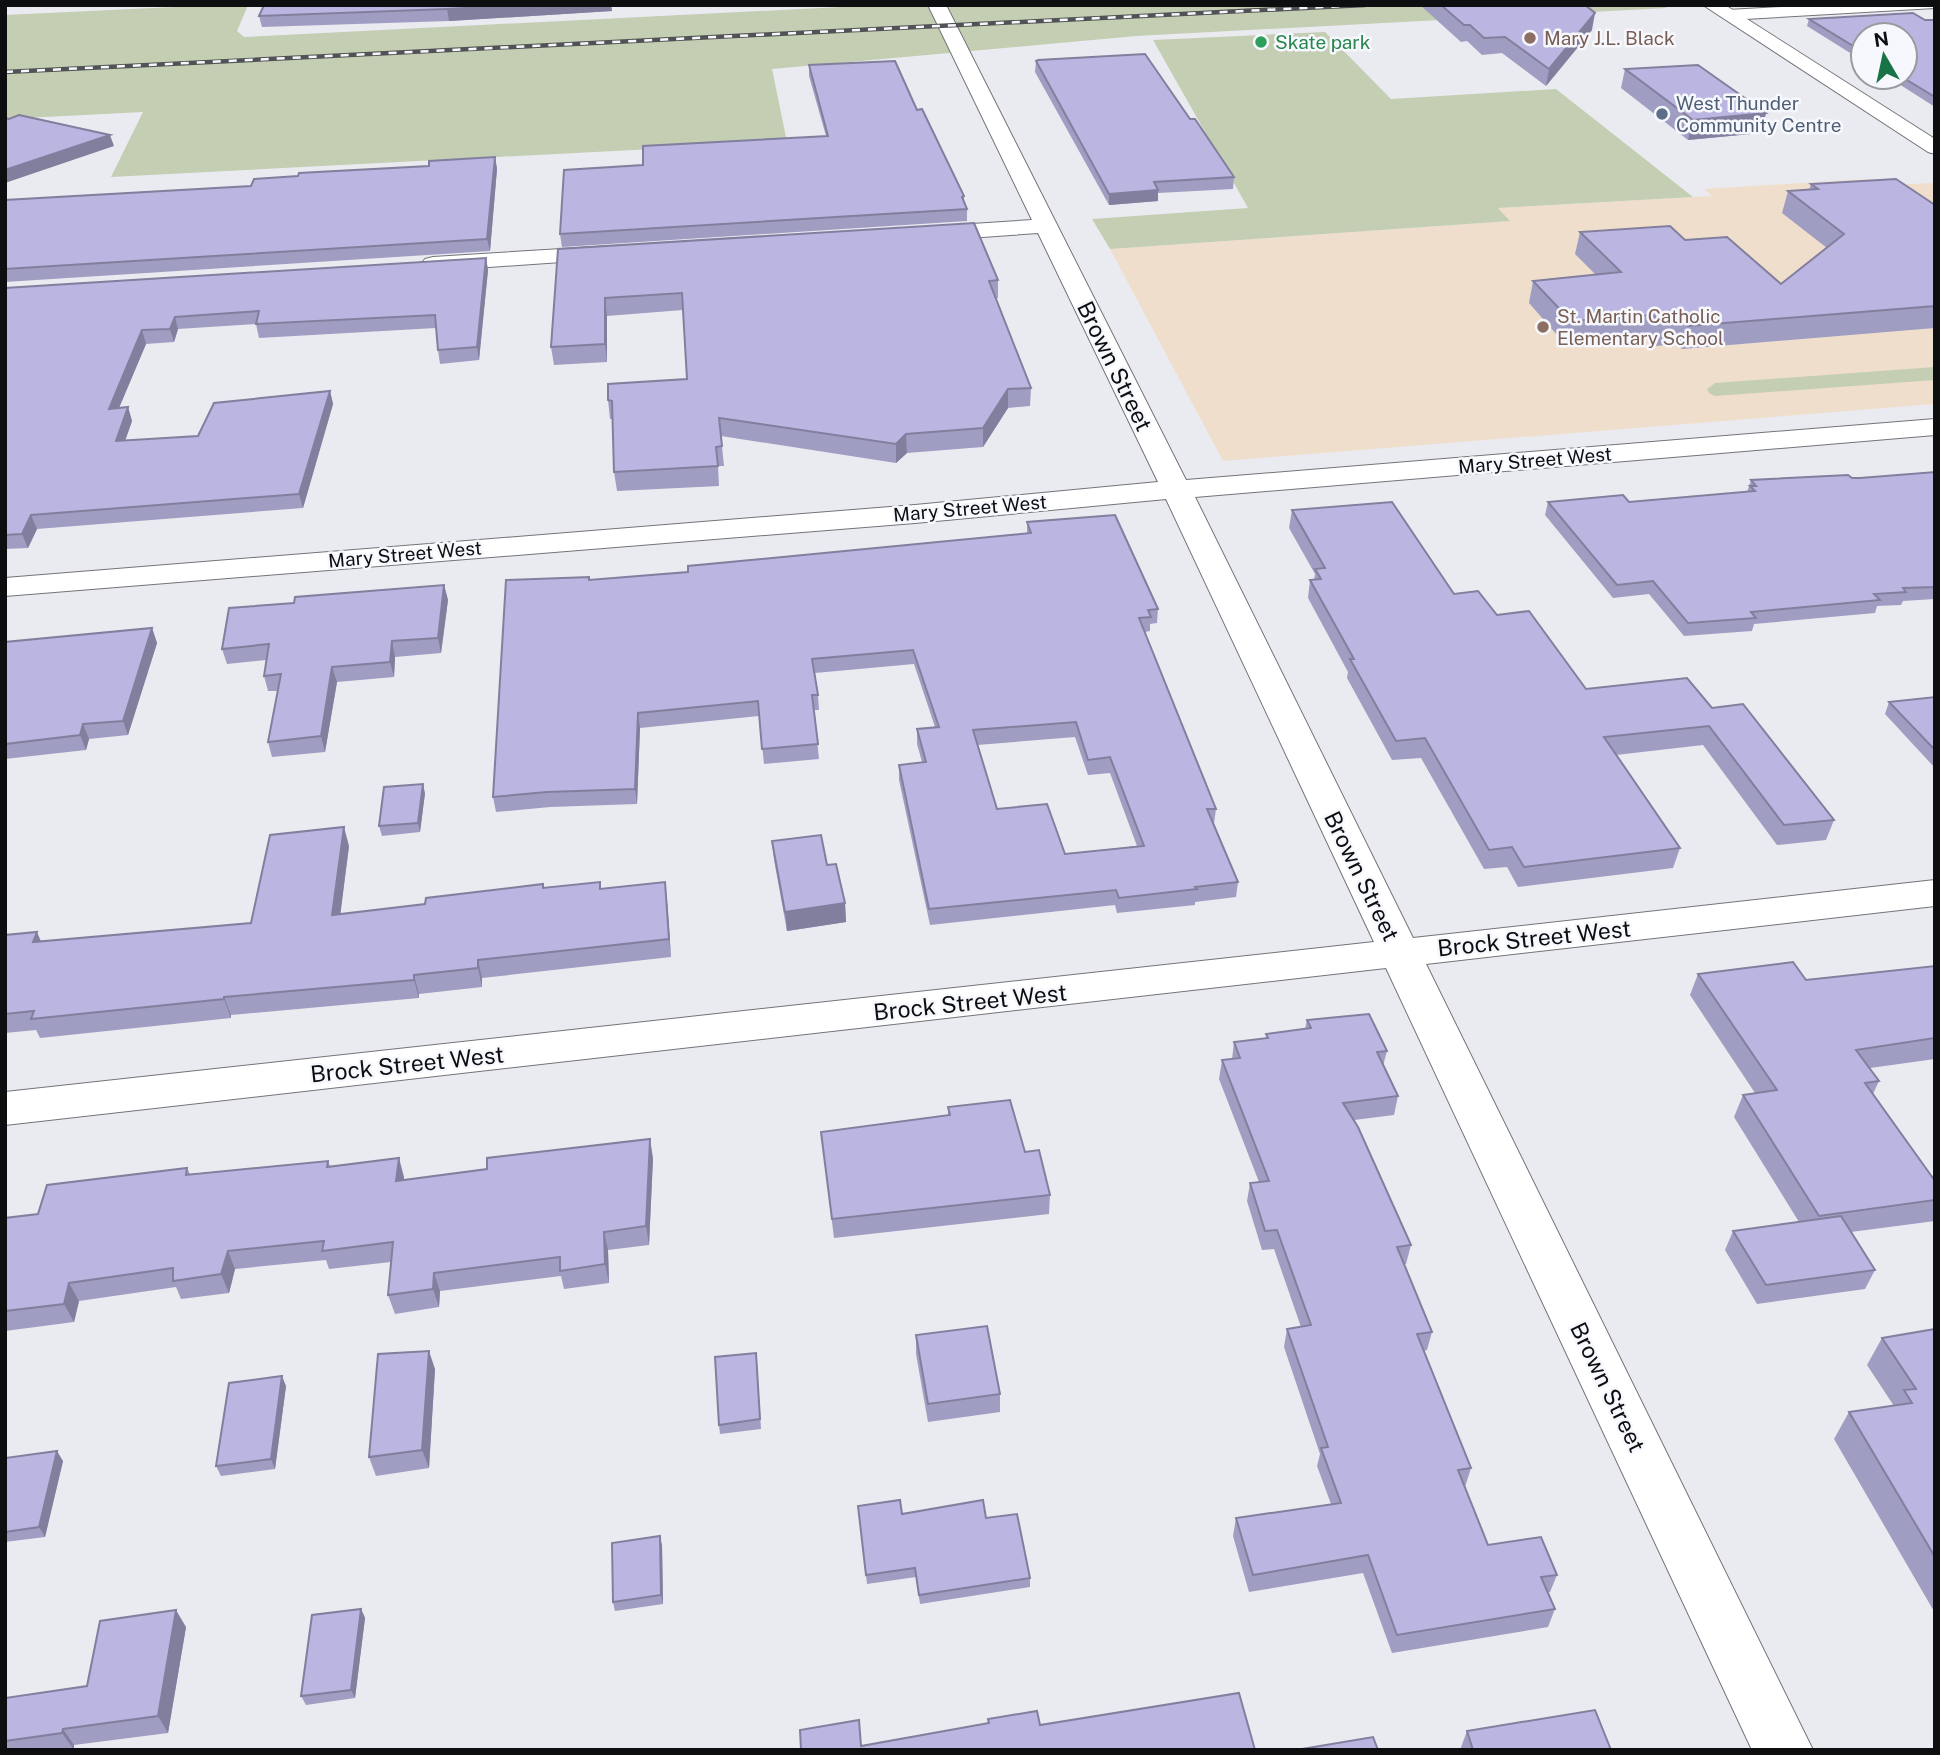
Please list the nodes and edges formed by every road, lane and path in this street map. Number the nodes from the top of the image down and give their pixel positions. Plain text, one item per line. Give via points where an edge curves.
1 (937, 5) edge
2 (1928, 5) edge
3 (1720, 10) edge
4 (1935, 148) edge
5 (1046, 226) junction
6 (909, 235) edge
7 (635, 251) edge
8 (411, 266) edge
9 (1935, 427) edge
10 (1177, 490) junction
11 (5, 587) edge
12 (1935, 893) edge
13 (1399, 953) junction
14 (5, 1109) edge
15 (1783, 1750) edge

1 - 5 street, Brown Street
2 - 3 street
3 - 4 street
5 - 6 street
5 - 10 street, Brown Street
7 - 8 street
9 - 10 street, Mary Street West
10 - 11 street, Mary Street West
10 - 13 street, Brown Street
12 - 13 street, Brock Street West
13 - 14 street, Brock Street West
13 - 15 street, Brown Street

